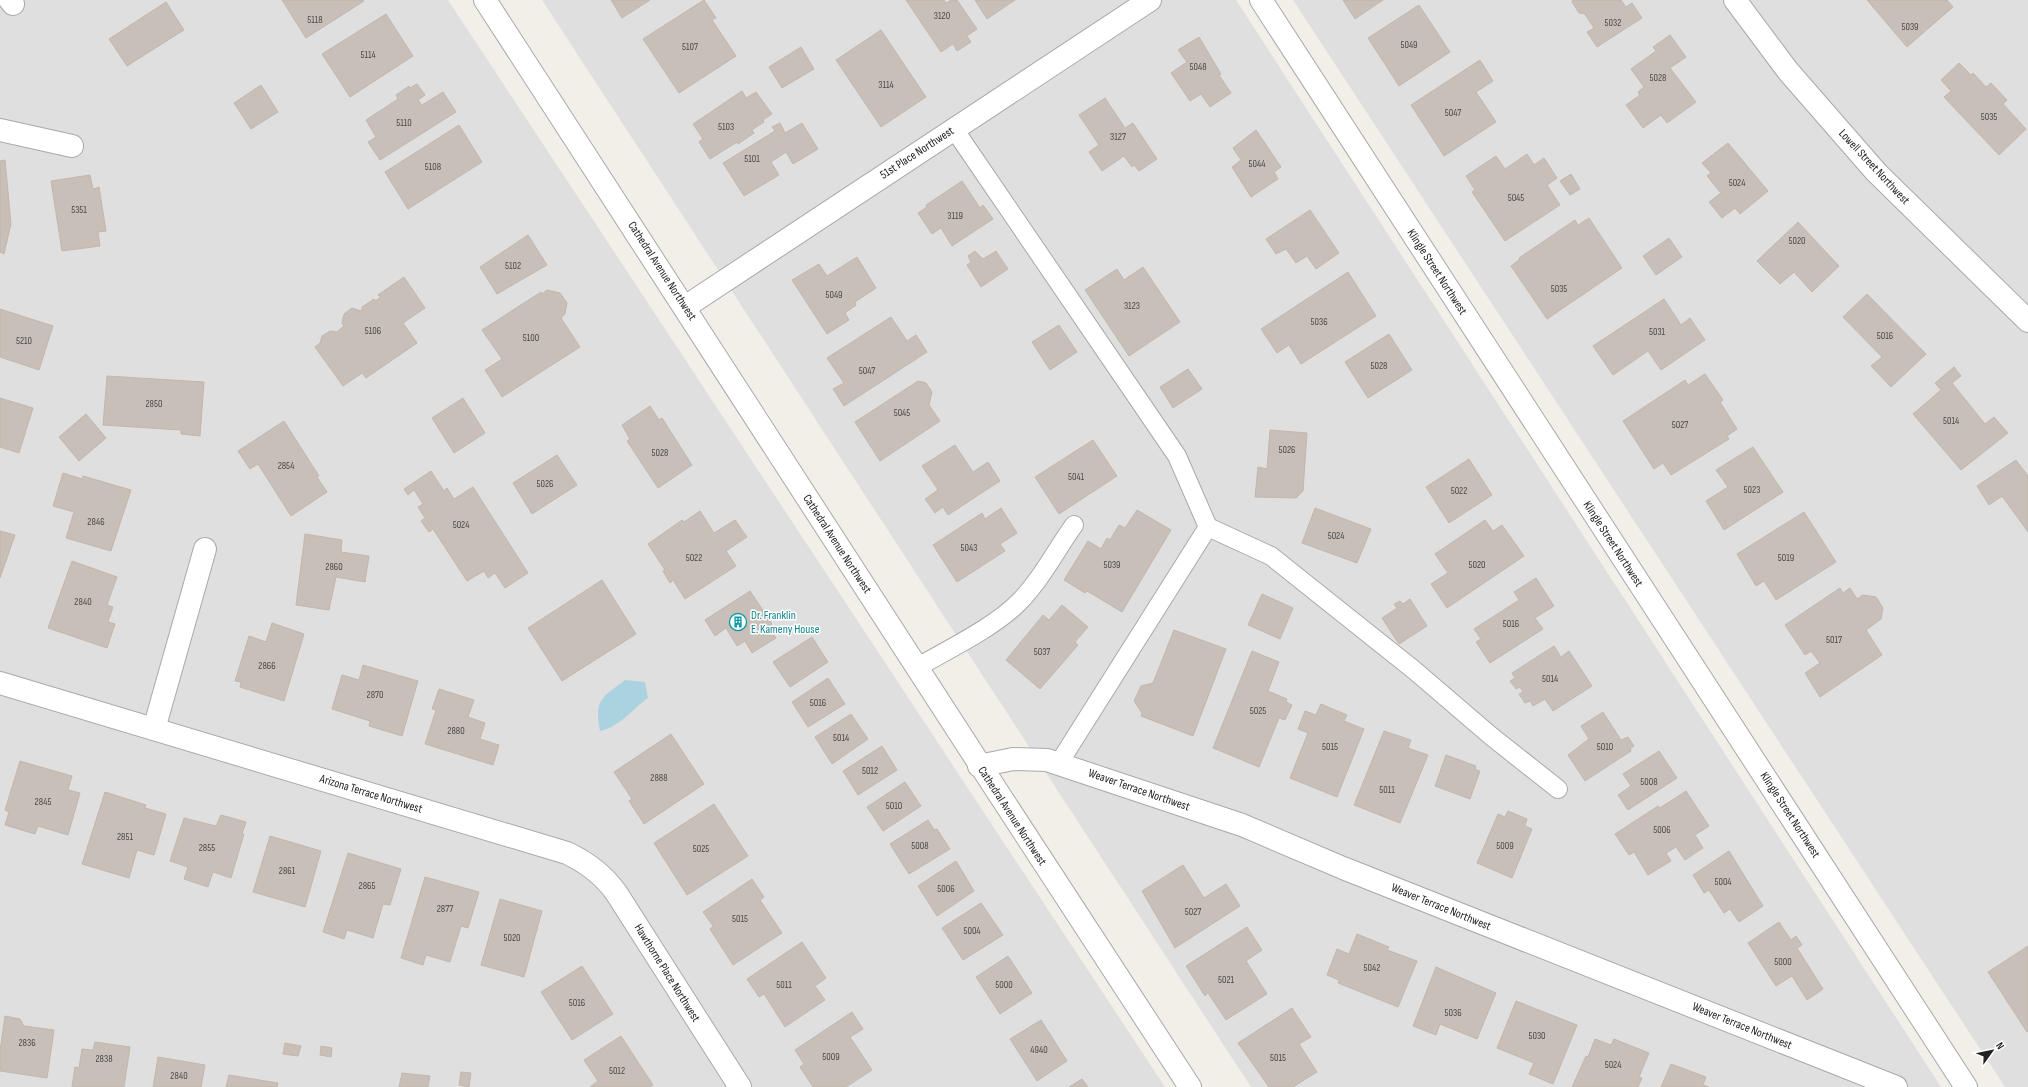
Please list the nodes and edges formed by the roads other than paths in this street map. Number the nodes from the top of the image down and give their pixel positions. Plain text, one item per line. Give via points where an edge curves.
1 (485, 0) edge
2 (1150, 0) edge
3 (1260, 0) edge
4 (1735, 0) edge
5 (954, 129) junction
6 (0, 130) edge
7 (72, 146) dead end
8 (685, 307) junction
9 (2028, 322) edge
10 (1074, 525) dead end
11 (1208, 527) junction
12 (205, 549) dead end
13 (916, 668) junction
14 (0, 683) edge
15 (154, 728) junction
16 (1058, 763) junction
17 (979, 766) junction
18 (1558, 789) dead end
19 (588, 864) joint
20 (740, 1087) edge
21 (1190, 1087) edge
22 (1896, 1087) edge
23 (1966, 1087) edge

1 - 8 street, Cathedral Avenue Northwest
2 - 5 street, 51st Place Northwest
3 - 23 street, Klingle Street Northwest
4 - 9 street, Lowell Street Northwest via 1788,71 1876,172
5 - 8 street, 51st Place Northwest
5 - 11 lane via 1177,456
6 - 7 street
8 - 13 street, Cathedral Avenue Northwest
10 - 13 lane via 1035,585 1019,603 995,621
11 - 16 lane
11 - 18 lane via 1271,556
12 - 15 street
13 - 17 street, Cathedral Avenue Northwest
14 - 15 street, Arizona Terrace Northwest
15 - 19 street, Arizona Terrace Northwest via 560,851
16 - 17 street, Weaver Terrace Northwest via 1013,759
16 - 22 street, Weaver Terrace Northwest via 1242,825 1343,868
17 - 21 street, Cathedral Avenue Northwest
19 - 20 street, Hawthorne Place Northwest via 618,894

